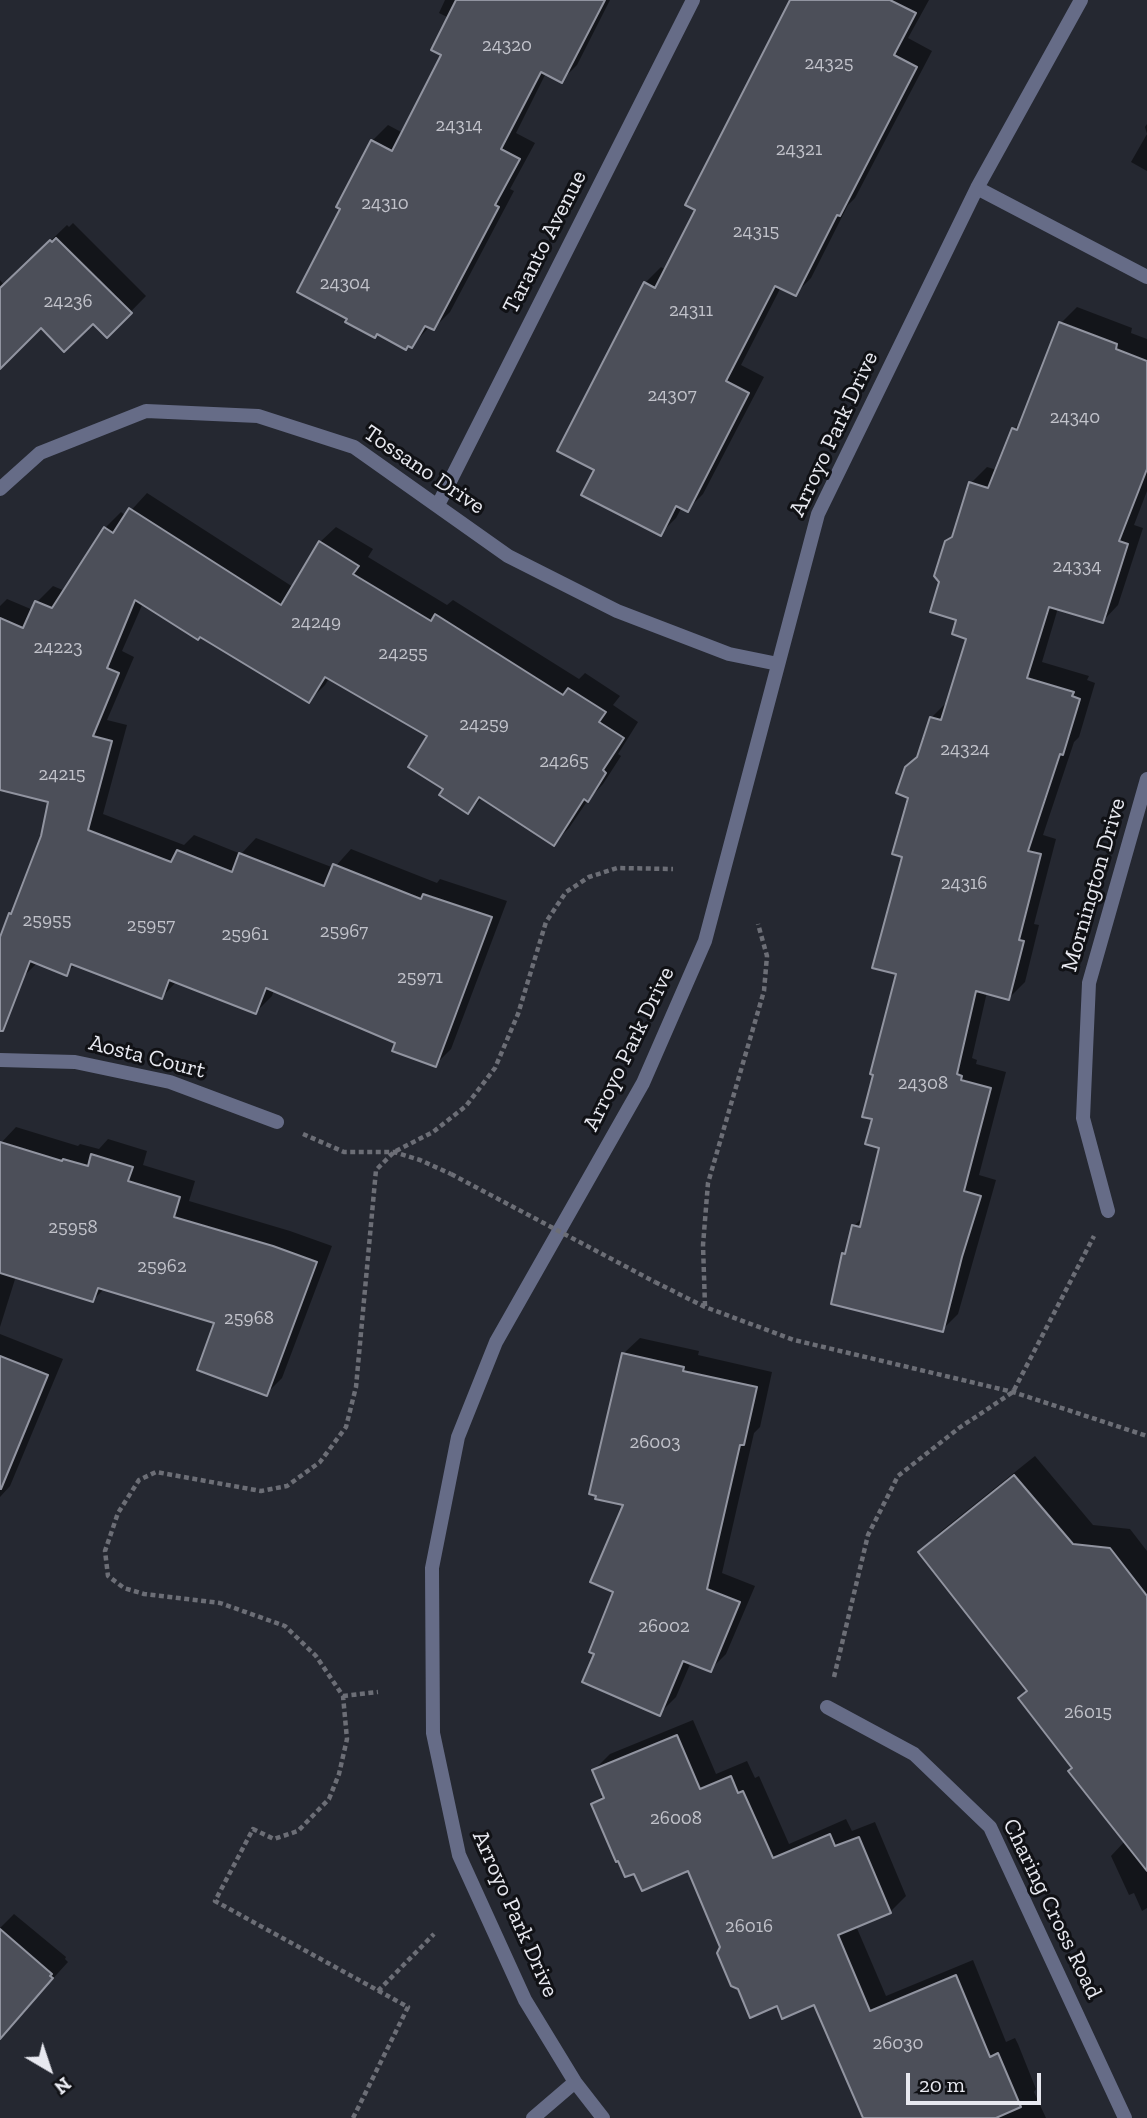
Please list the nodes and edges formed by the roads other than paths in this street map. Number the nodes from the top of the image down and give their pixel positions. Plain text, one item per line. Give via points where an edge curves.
1 (693, 0) edge
2 (1081, 0) edge
3 (977, 188) junction
4 (1147, 276) edge
5 (0, 489) edge
6 (438, 505) junction
7 (778, 664) junction
8 (1147, 779) edge
9 (0, 1060) edge
10 (277, 1122) road end
11 (1108, 1210) road end
12 (827, 1707) road end
13 (575, 2082) junction
14 (533, 2118) edge
15 (603, 2118) edge
16 (1125, 2118) edge

1 - 6 street, Taranto Avenue
2 - 3 street, Arroyo Park Drive
3 - 4 street
3 - 7 street, Arroyo Park Drive via 818,514
5 - 6 street, Tossano Drive via 40,453 146,411 258,416 354,447
6 - 7 street, Tossano Drive via 508,556 617,611 729,654
7 - 13 street, Arroyo Park Drive via 705,941 643,1083 496,1342 458,1437 432,1568 433,1733 459,1855 525,2000
8 - 11 street, Mornington Drive via 1088,983 1083,1118
9 - 10 street, Aosta Court via 75,1062 170,1082
12 - 16 street, Charing Cross Road via 914,1754 990,1827
13 - 14 street
13 - 15 street, Arroyo Park Drive

